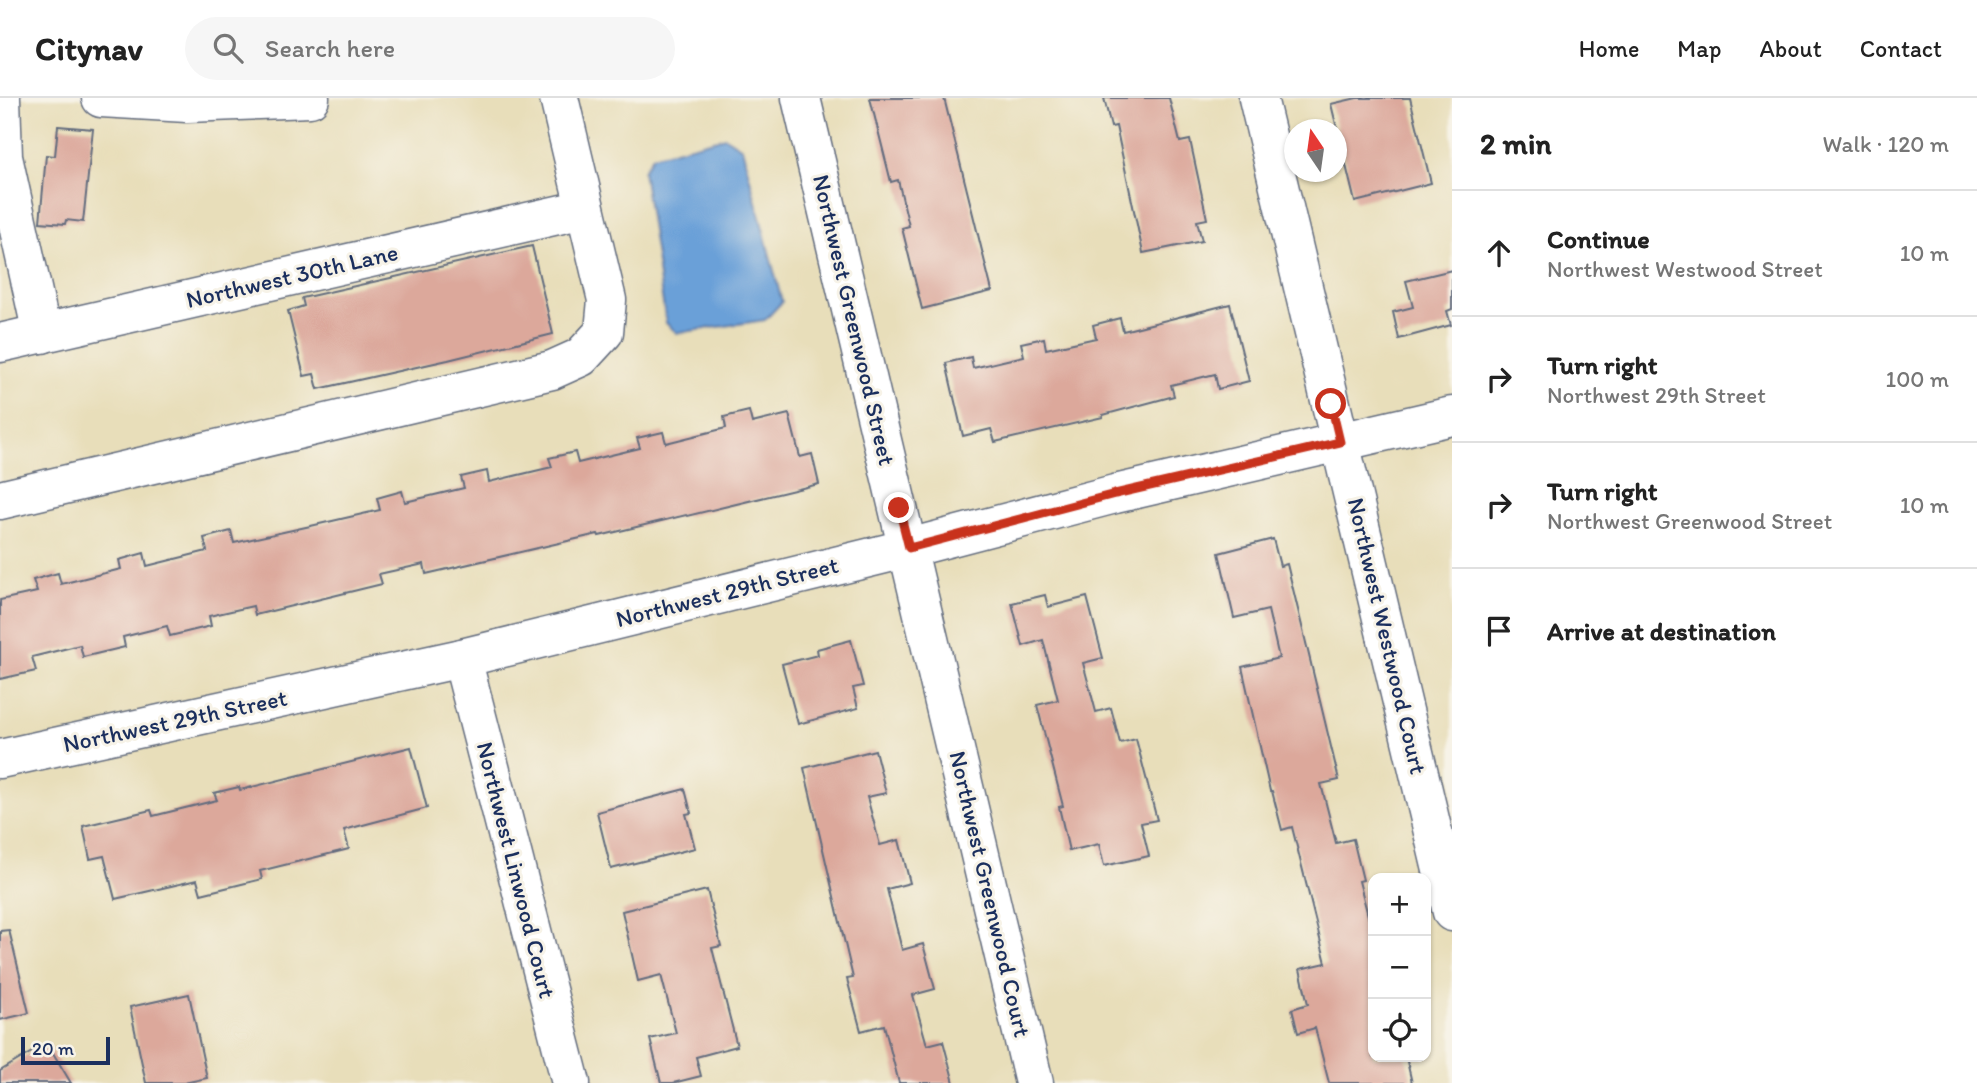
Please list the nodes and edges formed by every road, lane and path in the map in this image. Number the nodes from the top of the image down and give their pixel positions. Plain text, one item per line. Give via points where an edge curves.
1 (1, 98) edge
2 (101, 98) edge
3 (310, 98) edge
4 (559, 98) edge
5 (801, 98) edge
6 (1258, 98) edge
7 (584, 209) junction
8 (42, 334) junction
9 (0, 343) edge
10 (1452, 415) edge
11 (1340, 442) junction
12 (0, 500) edge
13 (909, 548) junction
14 (462, 658) junction
15 (946, 705) joint
16 (0, 759) edge
17 (1452, 912) edge
18 (571, 1083) edge
19 (1034, 1083) edge

1 - 8 street via 4,157
2 - 3 street via 187,103
4 - 7 street
5 - 13 street, Northwest Greenwood Street
6 - 11 street, Northwest Westwood Court
7 - 8 street, Northwest 30th Lane
7 - 12 street via 607,300 604,332 581,357 552,370
8 - 9 street, Northwest 30th Lane
10 - 11 street, Northwest 29th Street
11 - 13 street, Northwest 29th Street
11 - 17 street, Northwest Westwood Court
13 - 14 street, Northwest 29th Street
13 - 15 street, Northwest Greenwood Street
14 - 16 street, Northwest 29th Street
14 - 18 street, Northwest Linwood Court
15 - 19 street, Northwest Greenwood Court

